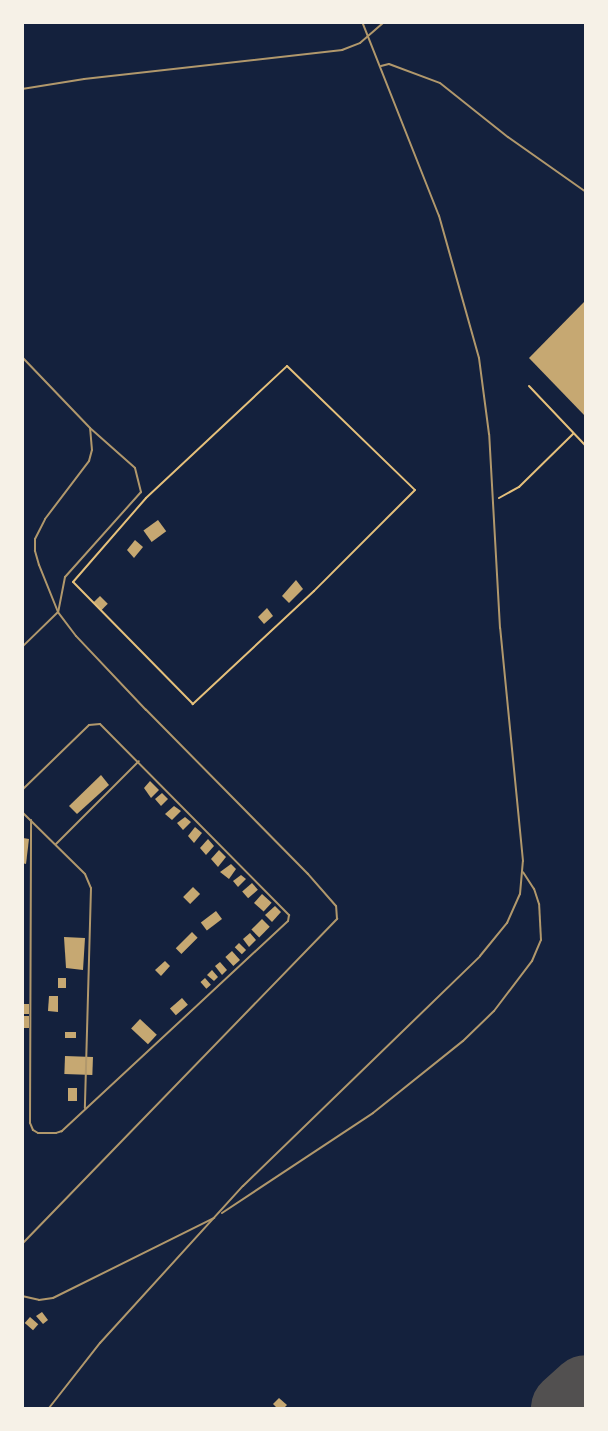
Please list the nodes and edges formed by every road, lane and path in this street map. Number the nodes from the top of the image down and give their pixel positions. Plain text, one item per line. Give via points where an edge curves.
1 (362, 22) edge
2 (384, 22) edge
3 (369, 36) junction
4 (381, 66) junction
5 (22, 89) edge
6 (585, 192) edge
7 (22, 357) edge
8 (529, 386) dead end
9 (90, 428) junction
10 (573, 434) junction
11 (585, 446) edge
12 (146, 498) joint
13 (492, 500) junction
14 (58, 612) junction
15 (22, 647) edge
16 (139, 761) junction
17 (22, 790) edge
18 (22, 812) edge
19 (31, 820) junction
20 (56, 844) junction
21 (523, 872) junction
22 (85, 1108) junction
23 (218, 1216) junction
24 (22, 1244) edge
25 (22, 1296) edge
26 (49, 1408) edge

1 - 3 lane
2 - 3 lane
3 - 4 lane
3 - 5 lane via 342,50
4 - 6 lane via 389,64 440,83
4 - 13 lane via 438,216 478,358 489,434
7 - 9 lane
8 - 10 path
9 - 14 lane via 89,461 45,519 35,539 39,565
9 - 14 lane via 135,468 141,492 65,577
10 - 11 path
10 - 13 path via 519,487
12 - 12 path via 287,366 414,490 193,704 73,582
13 - 21 lane
14 - 15 lane
14 - 24 lane via 146,710 308,874 336,906 337,919
16 - 17 lane via 100,724 94,723
16 - 20 lane
16 - 22 lane via 286,909 288,921
18 - 19 lane
19 - 20 lane
19 - 22 lane via 30,1123 38,1133 56,1133
20 - 22 lane via 85,874 93,897
21 - 23 lane via 513,914 480,956 243,1186
21 - 23 lane via 539,904 541,940 532,961 494,1011 373,1113
23 - 25 lane via 53,1298
23 - 26 lane via 94,1349

